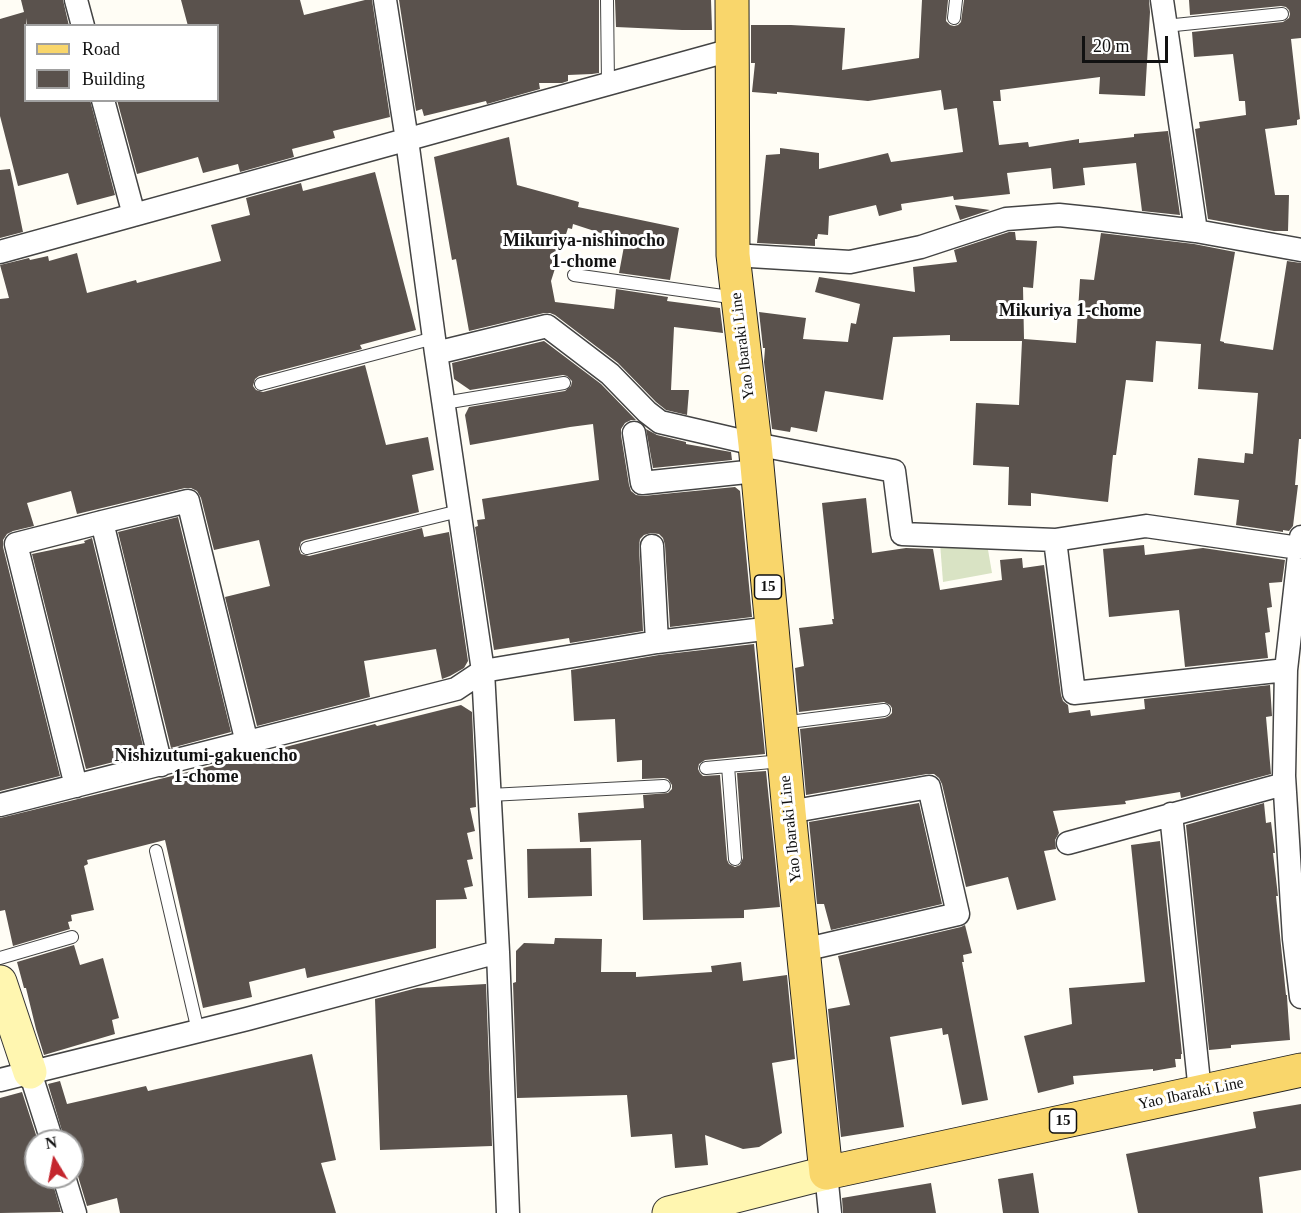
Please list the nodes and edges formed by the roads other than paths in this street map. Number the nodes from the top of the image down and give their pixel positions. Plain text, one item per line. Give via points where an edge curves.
1 (76, 0) edge
2 (385, 0) edge
3 (607, 0) edge
4 (732, 0) edge
5 (956, 0) edge
6 (1161, 0) edge
7 (1282, 14) dead end
8 (954, 18) dead end
9 (82, 24) edge
10 (1165, 26) junction
11 (731, 50) junction
12 (608, 83) junction
13 (104, 102) edge
14 (407, 140) junction
15 (134, 215) junction
16 (1196, 231) junction
17 (1301, 250) edge
18 (0, 252) edge
19 (733, 255) junction
20 (574, 275) dead end
21 (738, 298) junction
22 (435, 345) junction
23 (564, 382) dead end
24 (261, 384) dead end
25 (444, 403) junction
26 (634, 433) dead end
27 (755, 457) junction
28 (459, 511) junction
29 (102, 522) junction
30 (1055, 540) junction
31 (1300, 542) edge
32 (652, 546) dead end
33 (307, 548) dead end
34 (1299, 573) edge
35 (772, 628) junction
36 (657, 642) junction
37 (1286, 670) junction
38 (483, 671) junction
39 (884, 710) dead end
40 (780, 723) junction
41 (247, 743) junction
42 (784, 761) junction
43 (160, 765) junction
44 (728, 766) junction
45 (706, 768) dead end
46 (1290, 779) edge
47 (76, 786) junction
48 (664, 786) dead end
49 (490, 795) junction
50 (0, 805) edge
51 (789, 812) junction
52 (1171, 814) junction
53 (1068, 843) dead end
54 (156, 851) dead end
55 (735, 859) dead end
56 (72, 937) dead end
57 (803, 950) junction
58 (498, 952) junction
59 (0, 958) edge
60 (0, 982) edge
61 (1301, 997) edge
62 (198, 1031) junction
63 (1301, 1070) edge
64 (15, 1076) edge
65 (1200, 1092) junction
66 (45, 1129) edge
67 (826, 1173) junction
68 (68, 1189) edge
69 (75, 1213) edge
70 (508, 1213) edge
71 (669, 1213) edge
72 (830, 1213) edge

1 - 9 street
2 - 14 street
3 - 12 lane
4 - 11 main road, Yao Ibaraki Line / 15
5 - 8 lane
6 - 10 street
7 - 10 lane
10 - 16 street
11 - 12 street
11 - 19 main road, Yao Ibaraki Line / 15
12 - 14 street
13 - 15 street
14 - 15 street
14 - 22 street
15 - 18 street
16 - 17 street
16 - 19 street via 1059,215 1006,219 921,247 850,262
19 - 21 main road, Yao Ibaraki Line / 15
20 - 21 lane
21 - 27 main road, Yao Ibaraki Line / 15
22 - 24 lane
22 - 25 street
22 - 27 street via 547,326 610,374 660,422
23 - 25 lane
25 - 28 street
26 - 27 street via 642,483
27 - 30 street via 894,471 902,534
27 - 35 main road, Yao Ibaraki Line / 15
28 - 33 lane
28 - 38 street
29 - 41 street via 188,501
29 - 43 street
29 - 47 street via 16,544
30 - 31 street via 1146,526
30 - 37 street via 1074,693
31 - 34 street
32 - 36 street
34 - 37 street
35 - 36 street
35 - 40 main road, Yao Ibaraki Line / 15
36 - 38 street
37 - 46 street
38 - 41 street via 456,689
38 - 49 street
39 - 40 lane
40 - 42 main road, Yao Ibaraki Line / 15
41 - 43 street
42 - 44 lane
42 - 51 main road, Yao Ibaraki Line / 15
43 - 47 street
44 - 45 lane
44 - 55 lane
46 - 52 street
46 - 61 street via 1294,939
47 - 50 street
48 - 49 lane
49 - 58 street
51 - 57 main road, Yao Ibaraki Line / 15
51 - 57 street via 929,787 958,914
52 - 53 street
52 - 65 street
54 - 62 lane
56 - 59 lane
57 - 67 main road, Yao Ibaraki Line / 15
58 - 62 street
58 - 70 street
60 - 64 main road
62 - 64 street
63 - 65 main road, Yao Ibaraki Line / 15
64 - 66 street
65 - 67 main road, Yao Ibaraki Line / 15
67 - 71 main road
67 - 72 street
68 - 69 street

